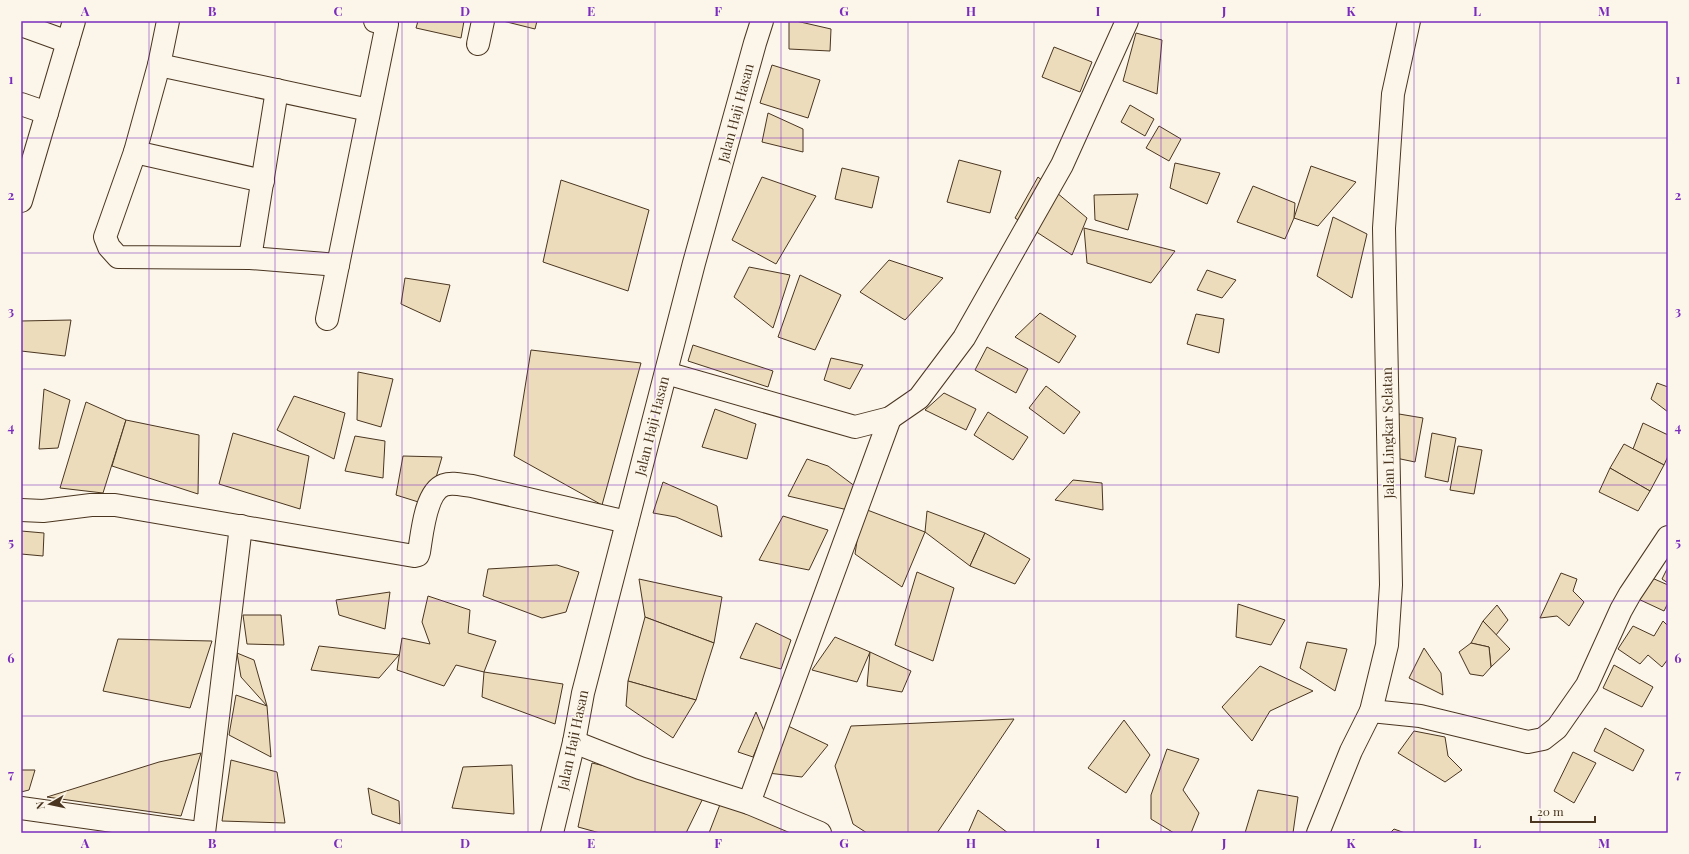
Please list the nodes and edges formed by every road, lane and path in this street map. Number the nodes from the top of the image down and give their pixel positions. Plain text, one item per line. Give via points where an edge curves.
1 (74, 21) edge
2 (168, 21) edge
3 (483, 21) edge
4 (762, 21) edge
5 (1127, 21) edge
6 (1409, 21) edge
7 (383, 22) edge
8 (21, 25) edge
9 (68, 42) junction
10 (478, 44) dead end
11 (160, 64) junction
12 (277, 90) junction
13 (21, 104) edge
14 (369, 110) junction
15 (47, 113) junction
16 (135, 152) junction
17 (263, 181) junction
18 (21, 202) edge
19 (250, 258) junction
20 (338, 265) junction
21 (327, 319) dead end
22 (666, 373) junction
23 (890, 418) junction
24 (21, 510) edge
25 (627, 522) junction
26 (240, 526) junction
27 (1668, 537) edge
28 (1372, 711) junction
29 (574, 742) junction
30 (749, 804) junction
31 (21, 808) edge
32 (199, 833) edge
33 (204, 833) edge
34 (552, 833) edge
35 (820, 833) edge
36 (1318, 833) edge

1 - 9 street
2 - 11 street
3 - 10 street
4 - 22 street, Jalan Haji Hasan
5 - 23 street via 1062,165 964,338 919,398
6 - 28 street, Jalan Lingkar Selatan via 1393,94 1384,228 1391,585 1387,645
7 - 14 street
8 - 9 street
9 - 15 street
11 - 12 street
11 - 16 street
12 - 14 street
12 - 17 street
13 - 15 street
14 - 20 street
15 - 18 street
16 - 17 street
16 - 19 street via 105,237 118,257
17 - 19 street
19 - 20 street
20 - 21 street
22 - 23 street via 856,427
22 - 25 street, Jalan Haji Hasan
23 - 30 street
24 - 26 street via 43,512 91,505 115,505
25 - 26 street via 472,486 450,484 437,490 428,505 419,552 414,556
25 - 29 street, Jalan Haji Hasan via 583,693
26 - 33 street
27 - 28 street via 1621,610 1587,685 1557,728 1543,739 1528,742 1420,716
28 - 36 street, Jalan Lingkar Selatan via 1351,751
29 - 30 street via 640,768
29 - 34 street, Jalan Haji Hasan
30 - 35 street
31 - 32 street

